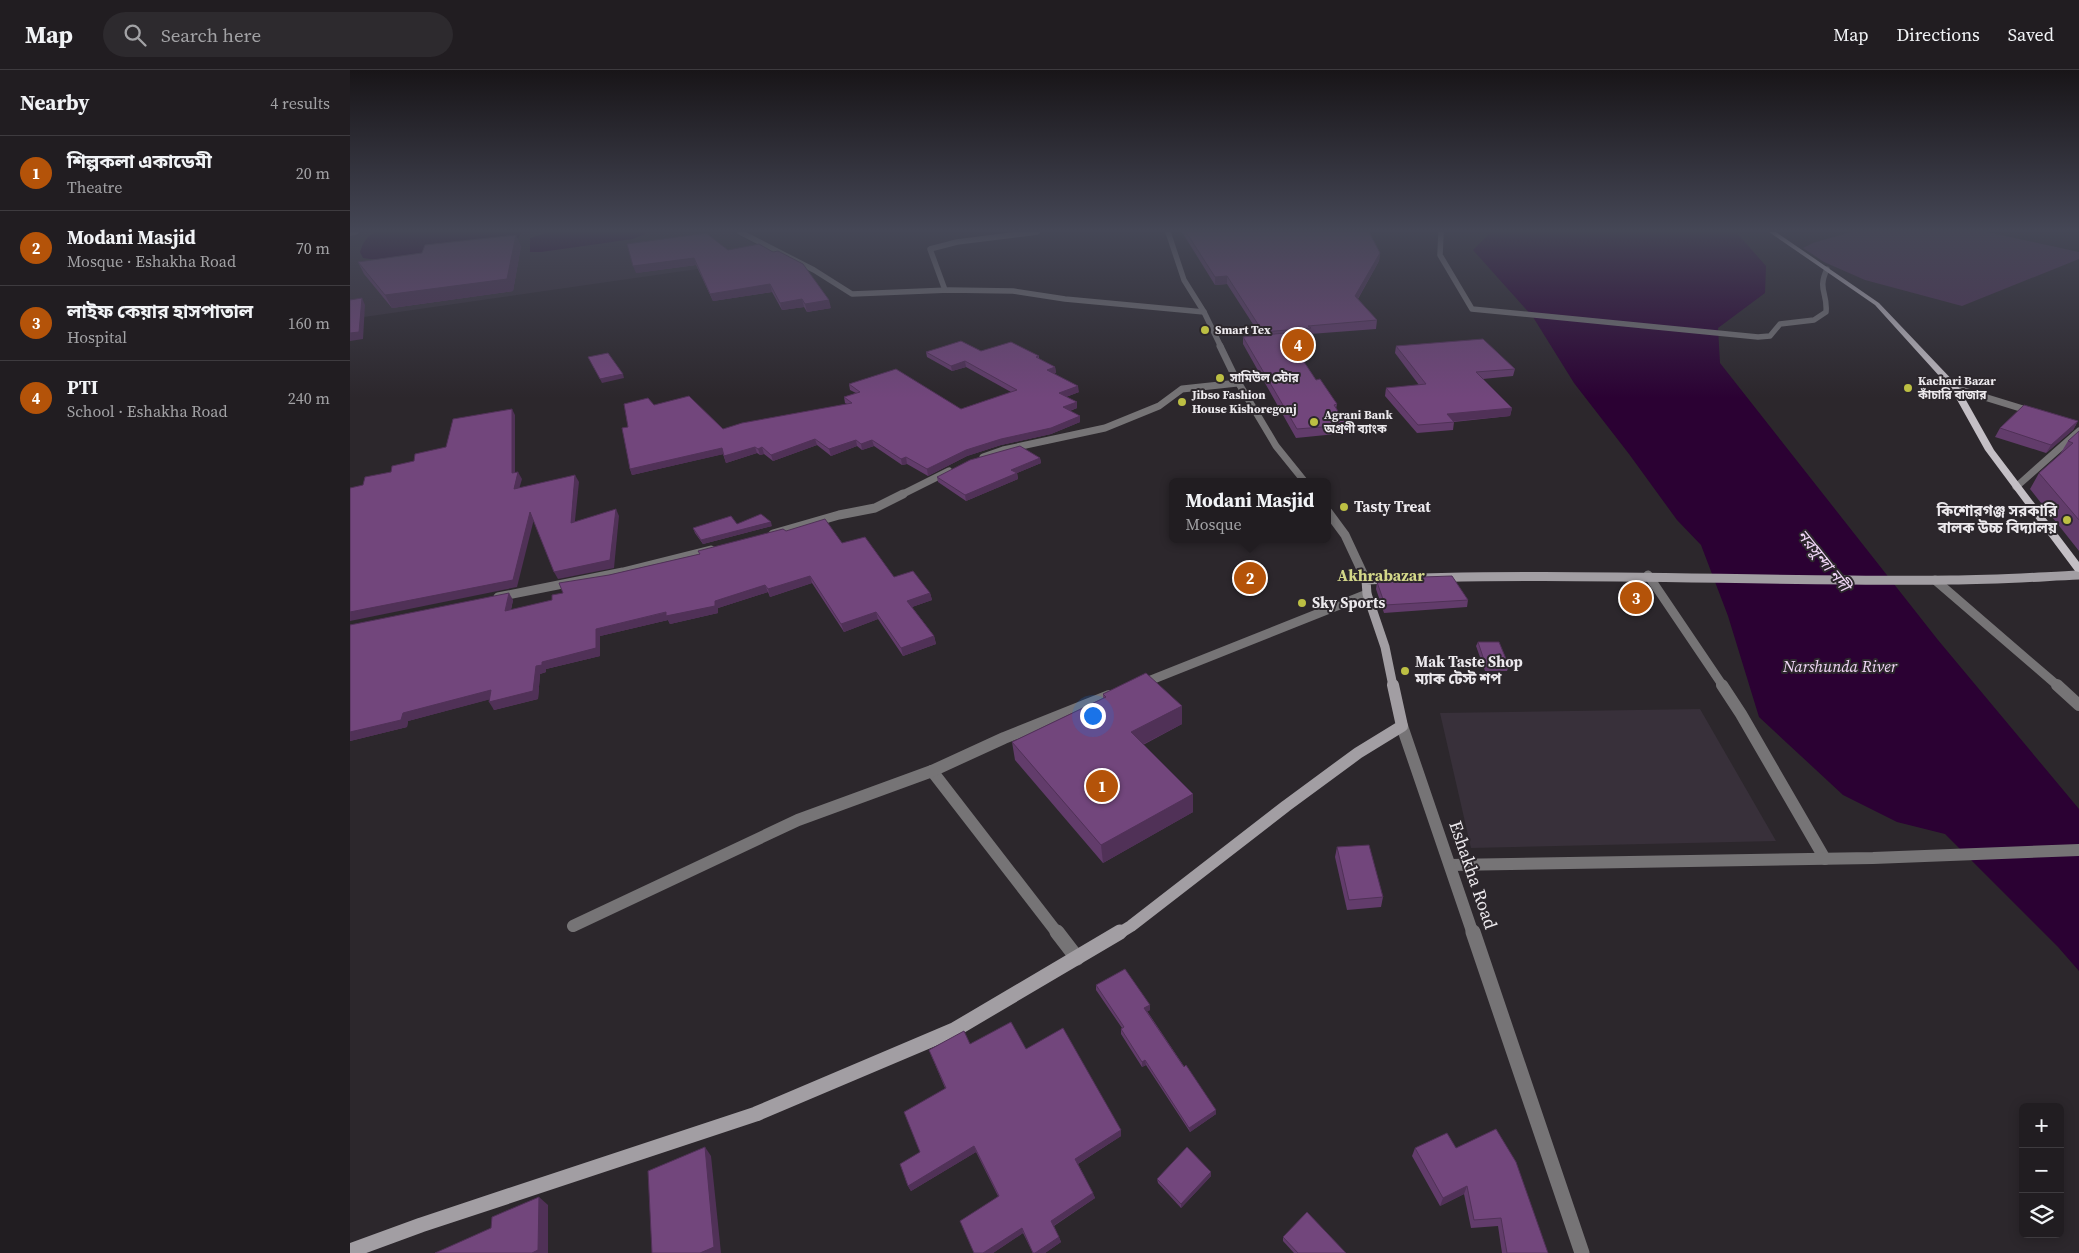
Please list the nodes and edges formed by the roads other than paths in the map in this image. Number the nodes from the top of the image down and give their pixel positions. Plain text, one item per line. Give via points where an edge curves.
1 (841, 287) edge
2 (1189, 287) edge
3 (1459, 287) edge
4 (1821, 287) edge
5 (1853, 287) edge
6 (945, 290) joint
7 (1204, 312) junction
8 (1238, 383) junction
9 (1955, 388) junction
10 (2041, 414) edge
11 (2070, 423) edge
12 (2079, 426) edge
13 (2079, 431) edge
14 (977, 459) edge
15 (960, 465) edge
16 (1303, 478) edge
17 (2016, 487) junction
18 (1331, 516) edge
19 (761, 537) edge
20 (724, 546) edge
21 (2079, 568) edge
22 (1648, 575) junction
23 (2079, 575) edge
24 (1366, 580) junction
25 (1935, 580) junction
26 (1367, 594) junction
27 (486, 599) edge
28 (2079, 705) edge
29 (1402, 726) junction
30 (932, 771) junction
31 (2079, 850) edge
32 (1824, 859) junction
33 (1450, 865) junction
34 (573, 926) dead end
35 (1077, 958) junction
36 (366, 1249) edge
37 (350, 1251) edge
38 (1582, 1253) edge

1 - 6 street via 863,296
2 - 7 street
3 - 4 street via 1472,309 1758,337 1770,336 1780,324 1814,320 1826,312 1828,305
5 - 9 main road via 1877,304
6 - 7 street via 1013,292
7 - 8 street
8 - 14 street via 1182,389 1159,406 1105,428 1003,450
8 - 16 street via 1276,446
9 - 10 street
9 - 17 main road via 1990,450
11 - 12 street
13 - 17 street
15 - 19 street via 875,508
17 - 21 main road
18 - 24 street, Eshakha Road via 1345,535
20 - 27 street via 622,572
22 - 24 main road via 1435,576
22 - 25 main road
22 - 32 street via 1741,714
23 - 25 main road
24 - 26 main road, Eshakha Road
25 - 28 street
26 - 29 main road, Eshakha Road via 1385,648
26 - 30 street via 1004,738
29 - 33 street, Eshakha Road
29 - 35 main road via 1358,753 1286,806 1131,926
30 - 34 street via 780,828
30 - 35 street
31 - 32 street
32 - 33 street
33 - 38 street, Eshakha Road
35 - 36 main road via 954,1030 756,1114
36 - 37 main road

